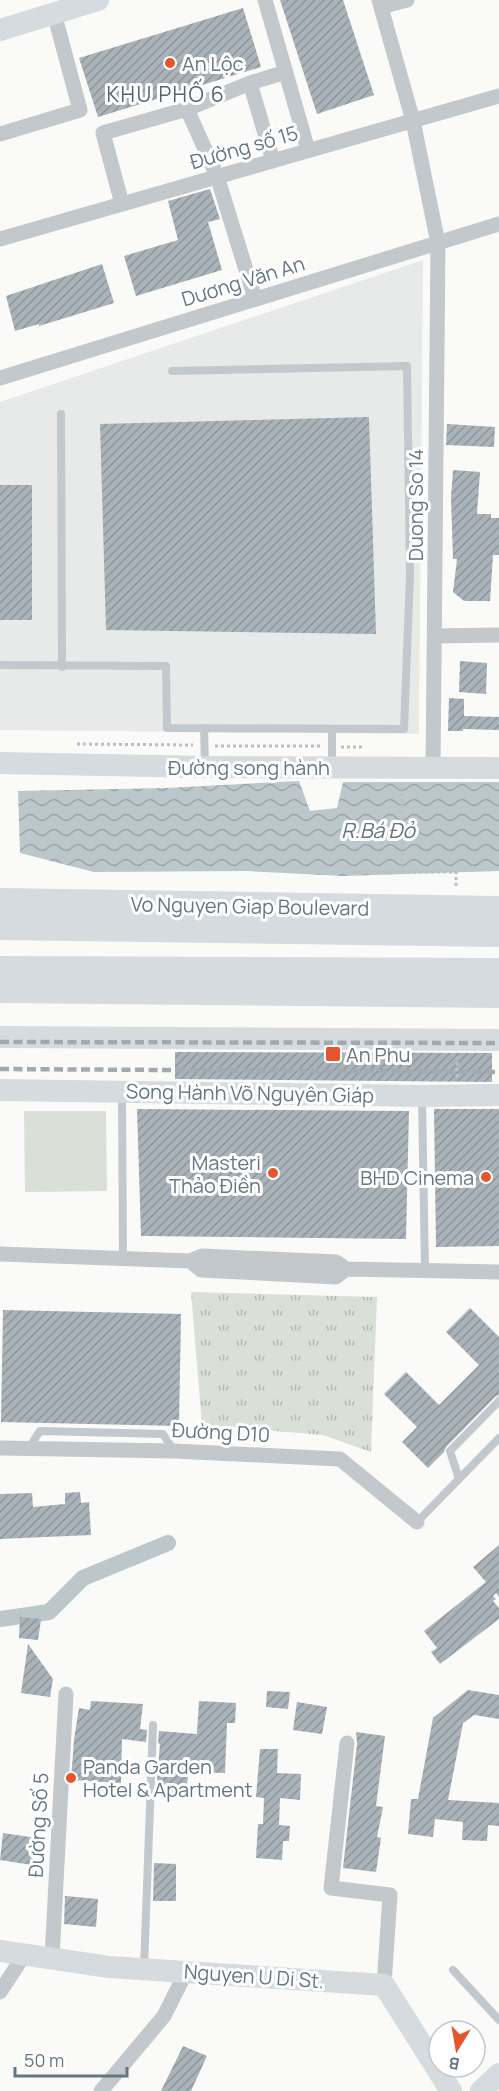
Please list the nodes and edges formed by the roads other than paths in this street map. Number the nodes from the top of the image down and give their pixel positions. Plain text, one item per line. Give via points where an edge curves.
1 (98, 0) edge
2 (265, 0) edge
3 (406, 0) edge
4 (380, 4) edge
5 (54, 13) junction
6 (0, 30) edge
7 (286, 72) junction
8 (250, 83) junction
9 (499, 96) edge
10 (187, 109) junction
11 (413, 121) junction
12 (0, 134) edge
13 (308, 150) junction
14 (273, 161) junction
15 (217, 176) junction
16 (122, 204) junction
17 (499, 224) edge
18 (0, 239) edge
19 (438, 243) junction
20 (255, 299) junction
21 (172, 371) dead end
22 (0, 378) edge
23 (61, 414) dead end
24 (499, 635) edge
25 (435, 636) junction
26 (0, 665) edge
27 (62, 667) junction
28 (204, 728) junction
29 (332, 729) junction
30 (0, 763) edge
31 (205, 767) junction
32 (332, 767) junction
33 (433, 768) junction
34 (499, 768) edge
35 (0, 902) edge
36 (499, 910) edge
37 (0, 926) edge
38 (499, 933) edge
39 (0, 970) edge
40 (499, 972) edge
41 (0, 989) edge
42 (499, 994) edge
43 (0, 1037) edge
44 (499, 1040) edge
45 (0, 1090) edge
46 (122, 1092) junction
47 (499, 1095) edge
48 (422, 1096) junction
49 (0, 1254) edge
50 (123, 1259) junction
51 (425, 1271) junction
52 (499, 1272) edge
53 (499, 1401) edge
54 (499, 1438) edge
55 (0, 1448) edge
56 (459, 1479) junction
57 (417, 1522) joint
58 (66, 1694) dead end
59 (153, 1725) dead end
60 (347, 1743) dead end
61 (0, 1951) edge
62 (25, 1954) junction
63 (52, 1958) junction
64 (144, 1969) junction
65 (453, 1970) dead end
66 (186, 1972) junction
67 (384, 1985) junction
68 (0, 1992) edge
69 (499, 2020) edge
70 (499, 2074) edge
71 (101, 2091) edge
72 (451, 2091) edge
73 (481, 2091) edge

1 - 5 main road
2 - 7 street
3 - 4 street
4 - 11 street, Duong So 14
5 - 6 main road
5 - 12 street via 80,110
7 - 8 street
7 - 13 street
8 - 10 street
8 - 14 street
9 - 11 street, Đường số 15
10 - 15 street
10 - 16 street via 103,133
11 - 13 street, Đường số 15
11 - 19 street, Duong So 14
13 - 14 street, Đường số 15
14 - 15 street, Đường số 15
15 - 16 street, Đường số 15
15 - 20 street
16 - 18 street, Đường số 15
17 - 19 street, Dương Văn An
19 - 20 street, Dương Văn An
19 - 25 street, Duong So 14
20 - 22 street, Dương Văn An
21 - 29 lane via 407,366 410,575 404,729
23 - 27 lane
24 - 25 street
25 - 33 street, Duong So 14
26 - 27 lane
27 - 28 lane via 166,666 167,728
28 - 29 lane
28 - 31 lane
29 - 32 lane
30 - 31 main road, Đường song hành
31 - 32 main road, Đường song hành
32 - 33 main road, Đường song hành
33 - 34 main road, Đường song hành
35 - 36 highway, Vo Nguyen Giap Boulevard
37 - 38 highway, Vo Nguyen Giap Boulevard
39 - 40 highway
41 - 42 highway
43 - 44 main road
45 - 46 main road, Song Hành Võ Nguyên Giáp
46 - 48 main road, Song Hành Võ Nguyên Giáp
46 - 50 lane
47 - 48 main road, Song Hành Võ Nguyên Giáp
48 - 51 lane
49 - 50 street
50 - 51 street via 190,1261 201,1270 336,1277 346,1269
51 - 52 street
53 - 56 lane via 450,1451
54 - 56 lane
55 - 57 street, Đường D10 via 340,1459
56 - 57 lane
58 - 63 street, Đường Số 5
59 - 64 lane
60 - 67 street via 331,1888 390,1895
61 - 62 main road, Nguyen U Di St.
62 - 63 main road, Nguyen U Di St.
62 - 68 street
63 - 64 main road, Nguyen U Di St.
64 - 66 main road, Nguyen U Di St.
65 - 69 lane
66 - 67 main road, Nguyen U Di St.
66 - 71 street via 164,2016
67 - 72 main road
70 - 73 main road

